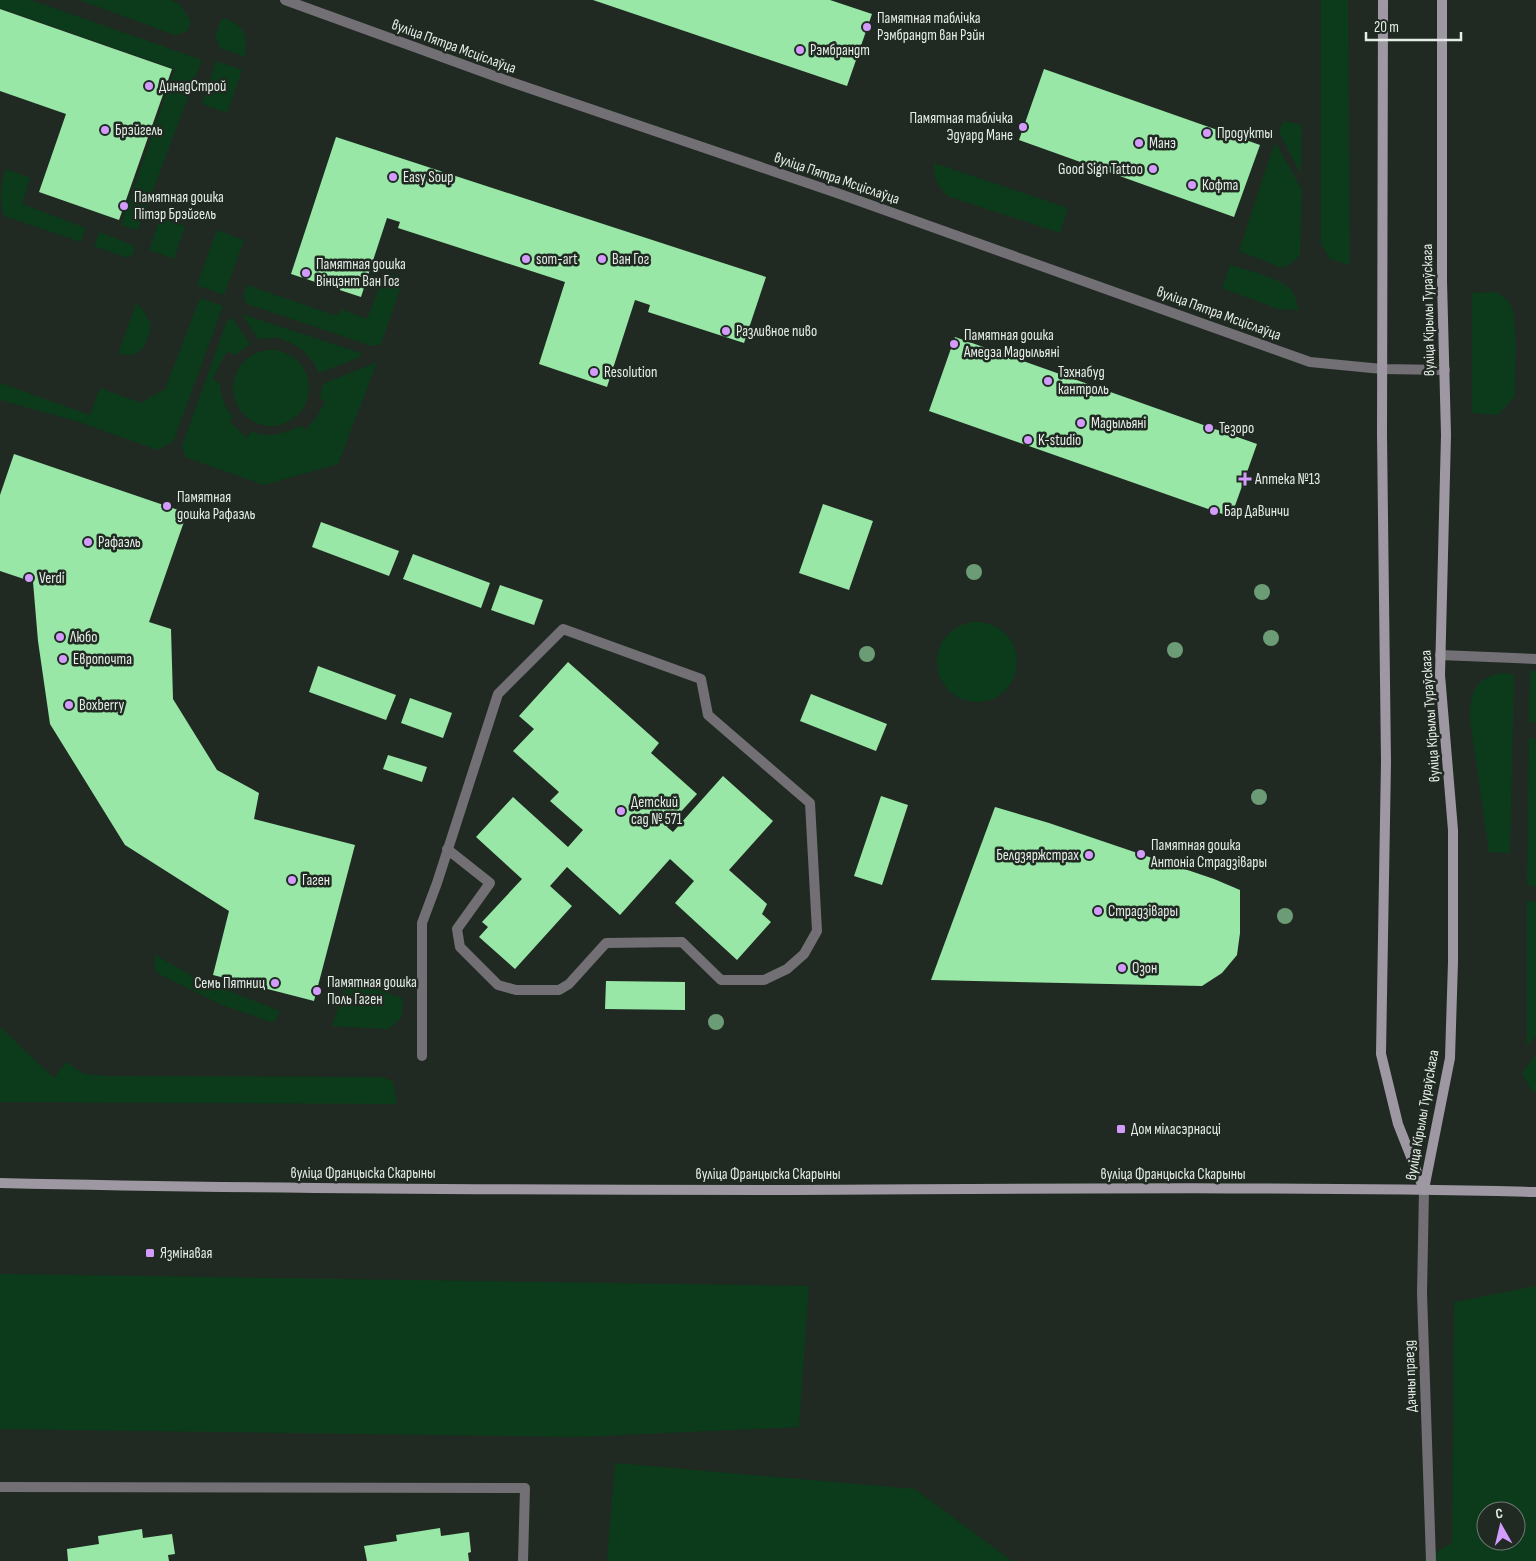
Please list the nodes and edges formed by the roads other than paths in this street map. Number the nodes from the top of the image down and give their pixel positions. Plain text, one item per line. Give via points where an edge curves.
1 (285, 0) edge
2 (1383, 0) edge
3 (1442, 0) edge
4 (1382, 369) junction
5 (1445, 370) junction
6 (1440, 655) junction
7 (1536, 658) edge
8 (448, 849) junction
9 (422, 1056) dead end
10 (0, 1183) edge
11 (1424, 1190) junction
12 (1536, 1192) edge
13 (0, 1487) edge
14 (523, 1561) edge
15 (1431, 1561) edge

1 - 4 street, вуліца Пятра Мсціслаўца via 1310,362
2 - 4 main road, вуліца Кірылы Тураўскага
3 - 5 main road, вуліца Кірылы Тураўскага
4 - 5 street, вуліца Пятра Мсціслаўца
4 - 11 main road, вуліца Кірылы Тураўскага via 1386,762 1381,1054 1398,1124
5 - 6 main road, вуліца Кірылы Тураўскага
6 - 7 street
6 - 11 main road, вуліца Кірылы Тураўскага via 1454,830 1451,1029 1450,1058
8 - 8 street via 498,694 563,629 701,679 708,714 810,803 817,931 804,954 787,969 764,980 721,980 682,942 606,943 569,984 559,990 516,990 498,985 460,947 457,929 490,883
8 - 9 street via 422,923
10 - 11 main road, вуліца Францыска Скарыны via 804,1190
11 - 12 main road, вуліца Францыска Скарыны
11 - 15 street, Дачны праезд via 1422,1293
13 - 14 street via 525,1488

